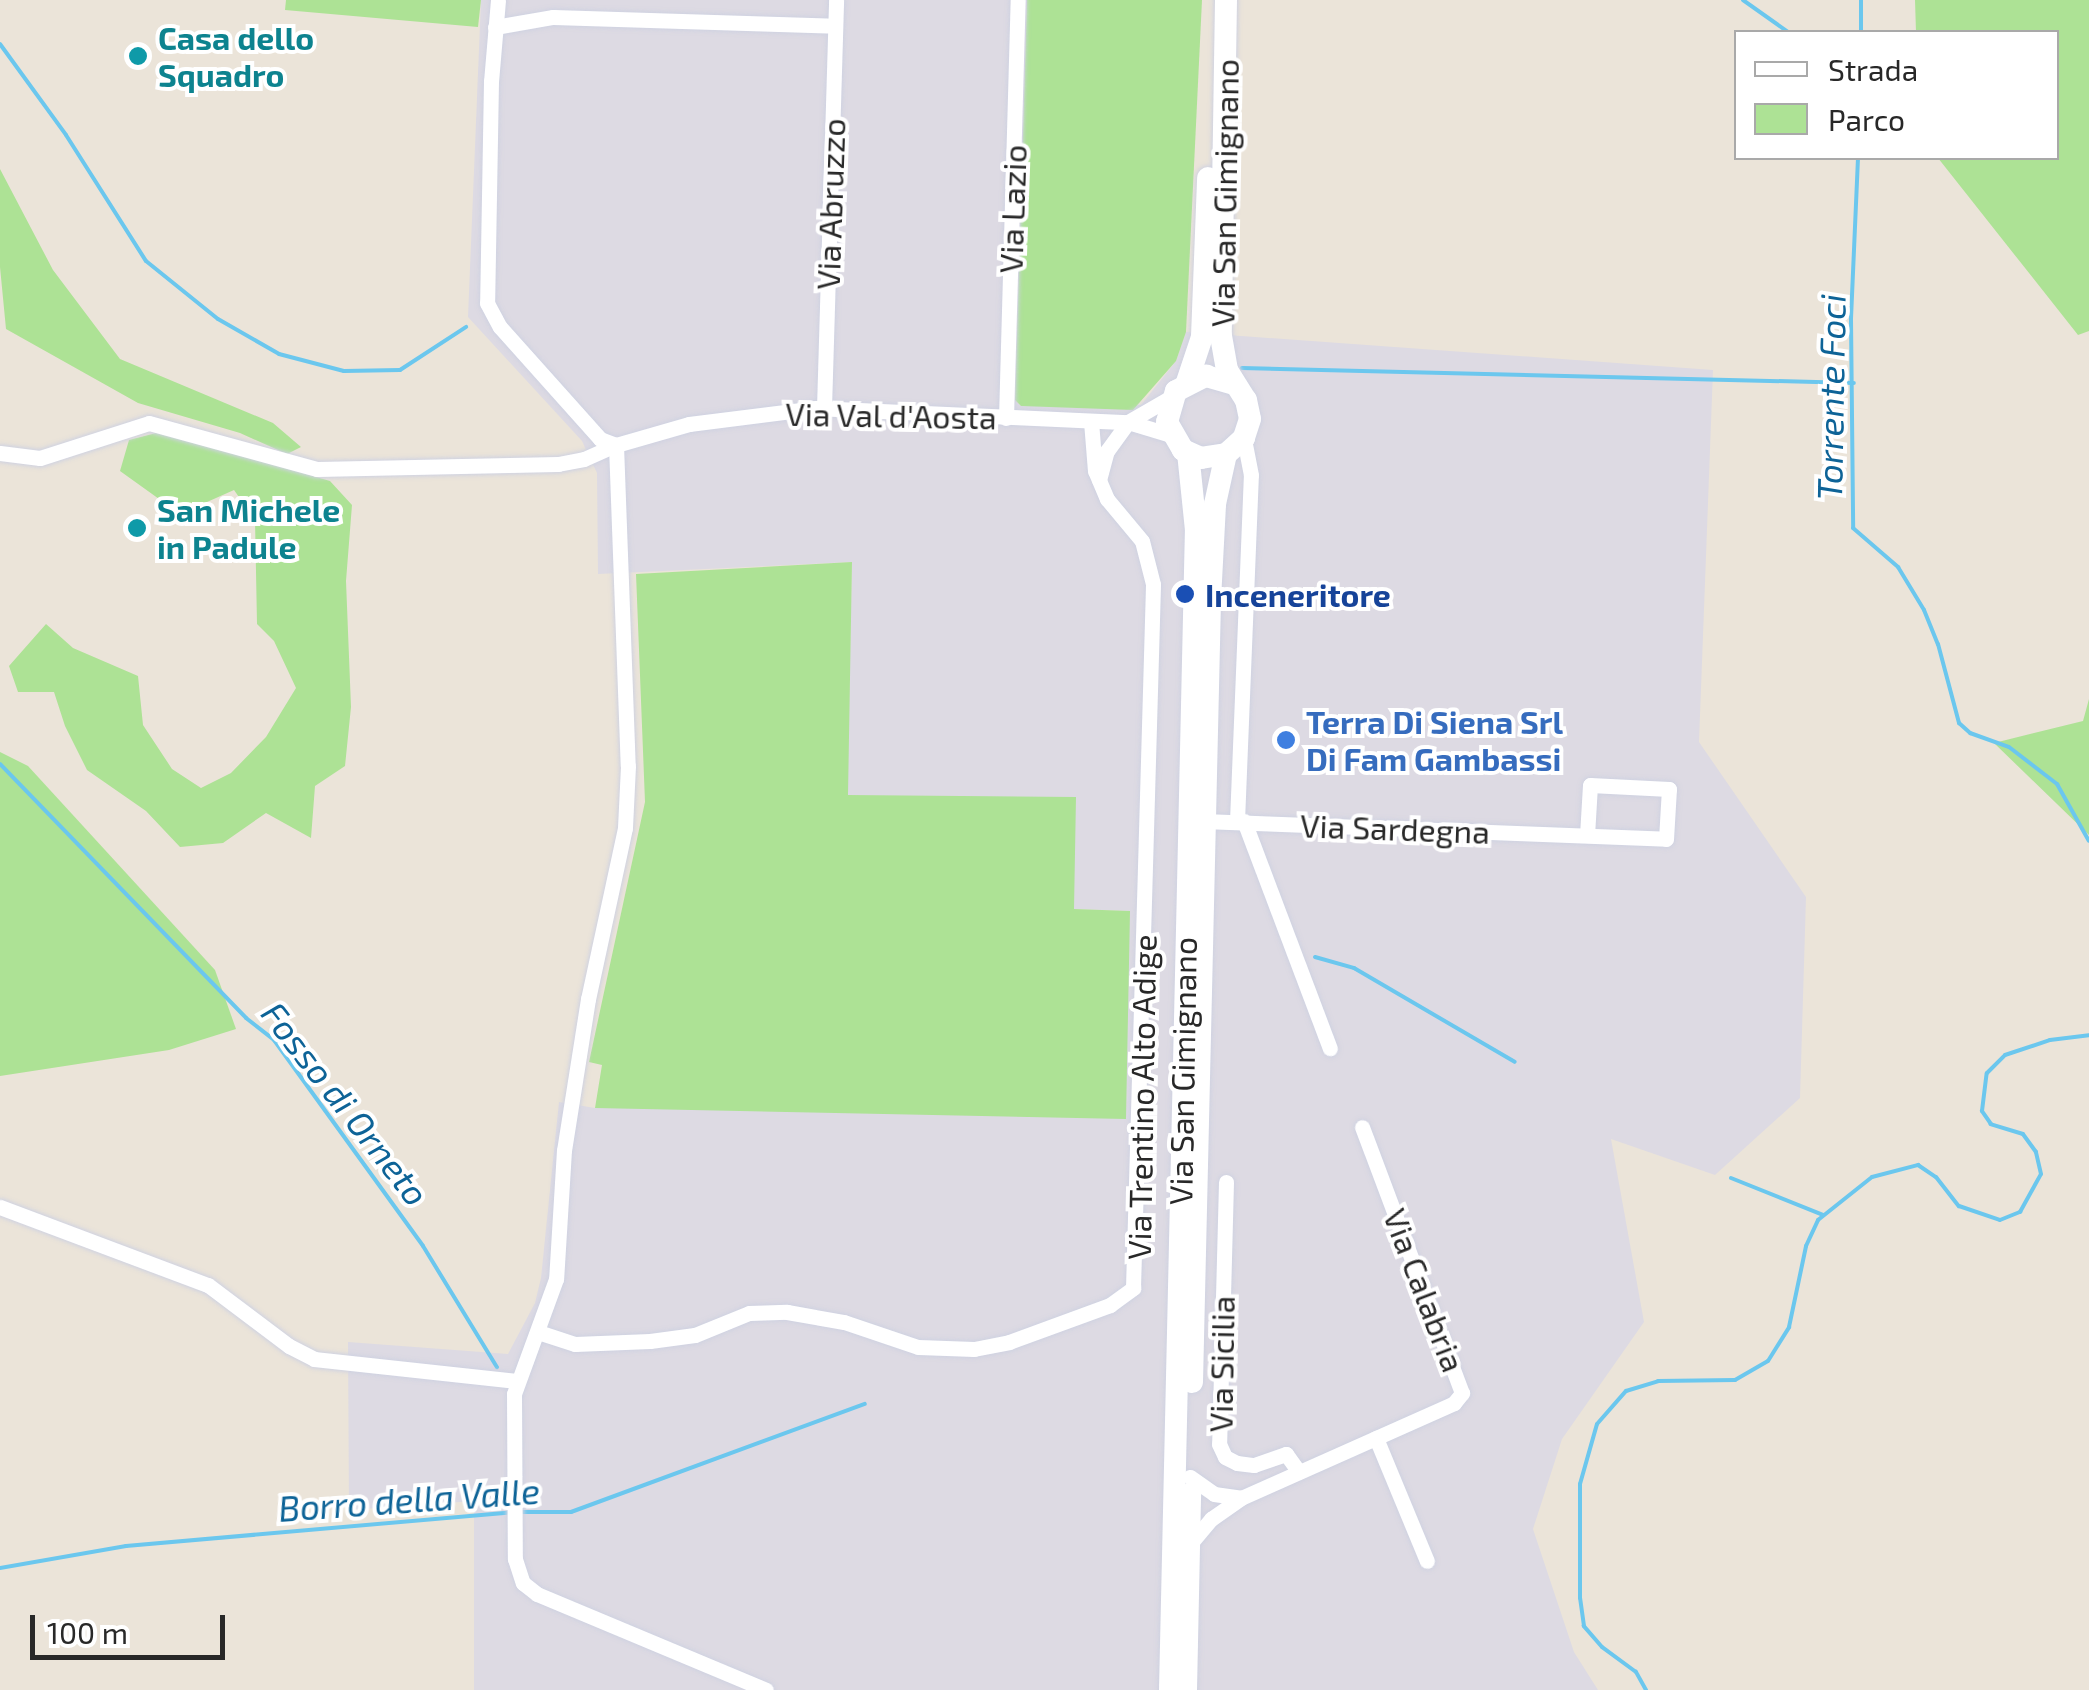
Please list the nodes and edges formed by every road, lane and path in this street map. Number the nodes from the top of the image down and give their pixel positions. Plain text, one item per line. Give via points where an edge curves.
1 (498, 0) edge
2 (836, 0) edge
3 (1018, 0) edge
4 (1222, 0) edge
5 (835, 26) junction
6 (495, 27) junction
7 (1234, 384) junction
8 (1180, 389) junction
9 (824, 408) junction
10 (1006, 418) junction
11 (1060, 420) junction
12 (1096, 421) junction
13 (1128, 422) junction
14 (1171, 434) junction
15 (1244, 438) junction
16 (616, 445) junction
17 (1098, 452) junction
18 (0, 454) edge
19 (1188, 454) junction
20 (1226, 454) junction
21 (1204, 821) junction
22 (1240, 821) junction
23 (1587, 835) junction
24 (1330, 1048) dead end
25 (1362, 1127) dead end
26 (1226, 1182) dead end
27 (0, 1207) edge
28 (538, 1332) junction
29 (517, 1381) junction
30 (1376, 1438) junction
31 (1299, 1472) junction
32 (1190, 1477) junction
33 (1242, 1498) junction
34 (1189, 1545) junction
35 (1427, 1561) dead end
36 (766, 1690) edge
37 (1170, 1690) edge
38 (1186, 1690) edge

1 - 6 street
2 - 5 street, Via Abruzzo
3 - 10 street, Via Lazio
4 - 7 main road, Via San Gimignano via 1221,336
4 - 8 main road, Via San Gimignano via 1202,337
5 - 6 street via 536,17
5 - 9 street, Via Abruzzo
6 - 16 street via 488,307 590,431
7 - 8 main road via 1216,376
7 - 15 main road, Via San Gimignano via 1249,409
8 - 13 street
8 - 14 main road, Via San Gimignano via 1167,415
9 - 10 street, Via Val d'Aosta
9 - 16 street, Via Val d'Aosta via 689,424
10 - 11 street, Via Val d'Aosta
11 - 12 street, Via Val d'Aosta
11 - 17 street
12 - 13 street, Via Val d'Aosta
12 - 17 street, Via Trentino Alto Adige
13 - 14 street, Via Val d'Aosta
13 - 17 street, Via Trentino Alto Adige
14 - 19 main road
15 - 20 main road
15 - 22 street via 1251,475
16 - 18 street, Via Val d'Aosta via 558,464 317,469 149,423 40,458
16 - 28 street via 625,828 564,1150 558,1272
17 - 28 street, Via Trentino Alto Adige via 1106,499 1142,540 1153,584 1132,1290 1115,1303 1009,1342 958,1350 913,1346 793,1312 749,1313 688,1337 650,1341 575,1344
19 - 20 main road
19 - 37 main road, Via San Gimignano via 1196,516
20 - 21 main road, Via San Gimignano via 1214,516
21 - 22 street, Via Sardegna
21 - 32 main road, Via San Gimignano
22 - 23 street, Via Sardegna
22 - 24 street
23 - 23 street, Via Sardegna via 1666,840 1669,789 1590,785
25 - 30 street, Via Calabria via 1462,1387 1454,1403
26 - 31 street, Via Sicilia via 1219,1444 1236,1464 1286,1454
27 - 29 street via 208,1285 314,1358
28 - 29 street
29 - 36 street via 513,1536 517,1568 530,1590
30 - 31 street, Via Calabria
30 - 35 street
31 - 33 street, Via Calabria
32 - 33 street via 1214,1494
32 - 34 main road, Via San Gimignano
33 - 34 street, Via Calabria
34 - 38 main road, Via San Gimignano

